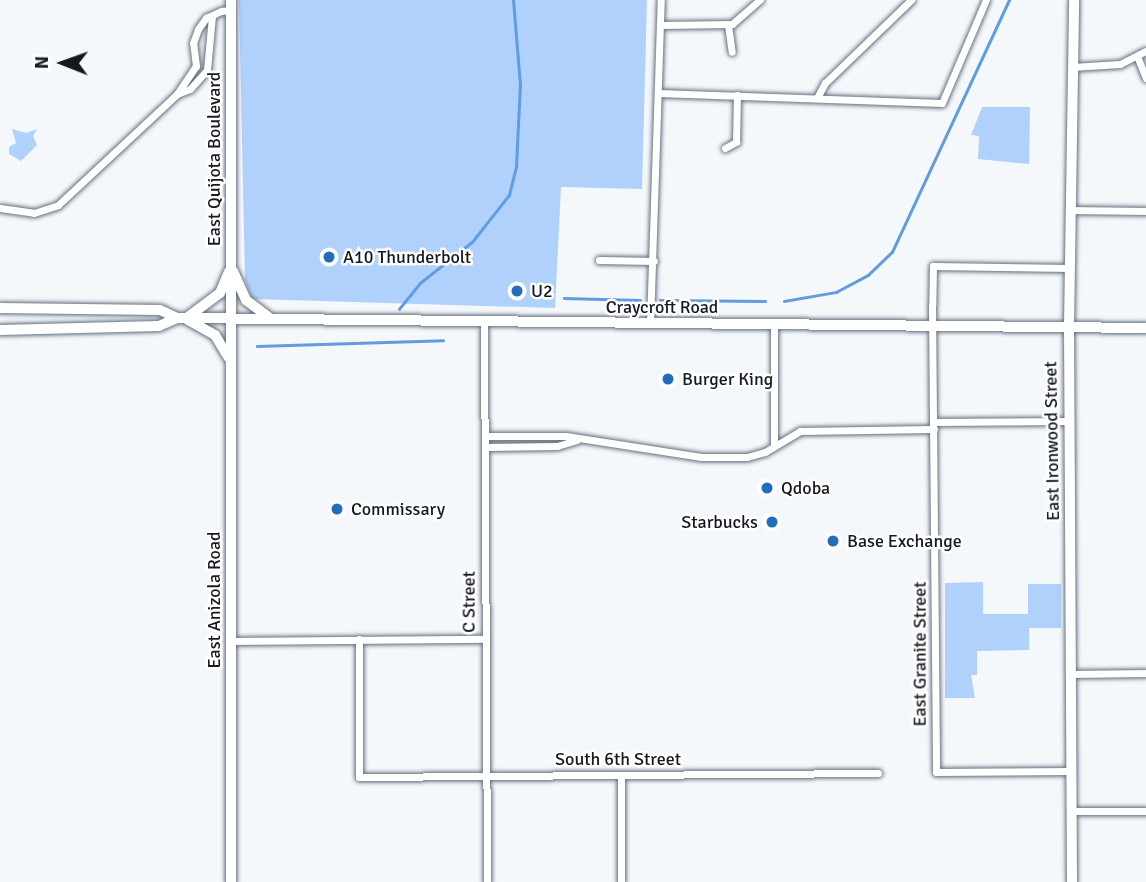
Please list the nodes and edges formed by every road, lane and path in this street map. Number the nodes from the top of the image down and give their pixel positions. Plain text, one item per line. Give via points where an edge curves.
1 (661, 0) edge
2 (760, 0) edge
3 (911, 0) edge
4 (986, 0) edge
5 (1073, 0) edge
6 (231, 5) edge
7 (212, 16) junction
8 (660, 25) junction
9 (728, 25) junction
10 (1146, 51) edge
11 (732, 52) dead end
12 (1137, 56) junction
13 (1072, 66) junction
14 (1146, 78) edge
15 (658, 93) junction
16 (177, 94) junction
17 (737, 95) junction
18 (818, 96) junction
19 (725, 148) dead end
20 (0, 208) edge
21 (1071, 210) junction
22 (1146, 211) edge
23 (599, 260) dead end
24 (654, 261) junction
25 (231, 267) junction
26 (1070, 268) junction
27 (0, 308) edge
28 (181, 318) junction
29 (231, 319) junction
30 (271, 319) junction
31 (484, 323) junction
32 (650, 324) junction
33 (774, 325) junction
34 (933, 326) junction
35 (1069, 327) junction
36 (1146, 328) edge
37 (0, 330) edge
38 (231, 366) junction
39 (1069, 421) junction
40 (934, 425) junction
41 (485, 436) junction
42 (578, 440) junction
43 (774, 444) junction
44 (485, 447) junction
45 (359, 639) junction
46 (485, 639) junction
47 (231, 641) junction
48 (1146, 673) edge
49 (1072, 674) junction
50 (1071, 771) junction
51 (877, 773) dead end
52 (485, 775) junction
53 (621, 776) junction
54 (1071, 811) junction
55 (1146, 811) edge
56 (231, 882) edge
57 (486, 882) edge
58 (621, 882) edge
59 (1072, 882) edge

1 - 8 street
2 - 9 street
3 - 18 street via 825,83
4 - 18 street via 942,103
5 - 13 street, East Ironwood Street
6 - 7 street
6 - 25 street, East Quijota Boulevard
7 - 16 street via 198,29 193,43 196,66
7 - 16 street via 206,70 190,89
8 - 9 street
8 - 15 street
9 - 11 street
10 - 12 street
12 - 13 street via 1106,66
12 - 14 street
13 - 21 street, East Ironwood Street
15 - 17 street
15 - 24 street
16 - 20 street via 58,205 34,213
17 - 18 street
17 - 19 street via 736,142
21 - 22 street
21 - 26 street, East Ironwood Street
23 - 24 street
24 - 32 street
25 - 28 street via 220,293
25 - 29 street, East Quijota Boulevard
25 - 30 street via 246,300
26 - 34 street, East Granite Street via 933,267
26 - 35 street, East Ironwood Street
27 - 28 street via 160,310
28 - 29 street, Craycroft Road
28 - 37 street via 159,326
28 - 38 street via 215,335
29 - 30 street, Craycroft Road
29 - 38 street, East Anizola Road
30 - 31 street, Craycroft Road
31 - 32 street, Craycroft Road
31 - 41 street, C Street
32 - 33 street, Craycroft Road
33 - 34 street, Craycroft Road
33 - 43 street
34 - 35 street, Craycroft Road
34 - 40 street, East Granite Street
35 - 36 street, Craycroft Road
35 - 39 street, East Ironwood Street
38 - 47 street, East Anizola Road
39 - 40 street
39 - 49 street, East Ironwood Street
40 - 43 street via 800,431
40 - 50 street, East Granite Street via 936,772
41 - 42 street
41 - 44 street, C Street
42 - 43 street via 647,445 701,457 753,456
42 - 44 street via 557,446
44 - 46 street, C Street
45 - 46 street
45 - 47 street
45 - 52 street, South 6th Street via 359,777
46 - 52 street, C Street
47 - 56 street, East Anizola Road
48 - 49 street
49 - 50 street, East Ironwood Street
50 - 54 street, East Ironwood Street
51 - 53 street, South 6th Street
52 - 53 street, South 6th Street
52 - 57 street, C Street
53 - 58 street
54 - 55 street
54 - 59 street, East Ironwood Street

